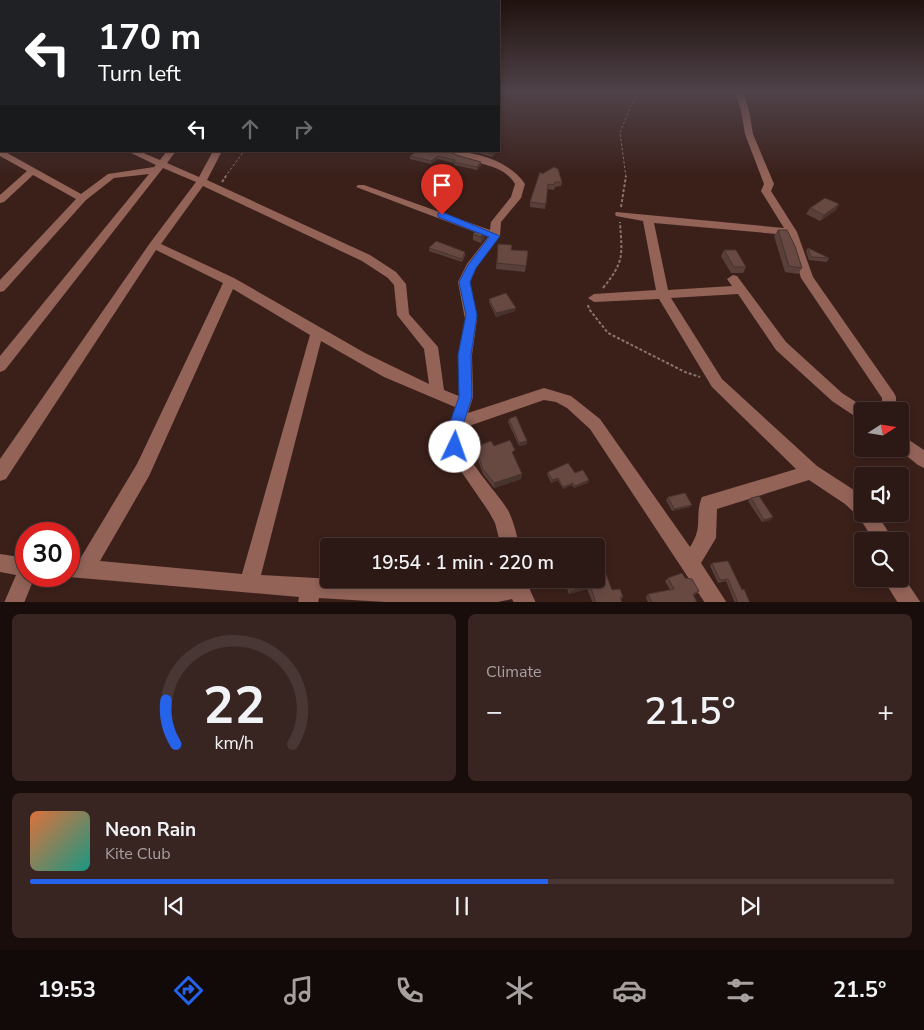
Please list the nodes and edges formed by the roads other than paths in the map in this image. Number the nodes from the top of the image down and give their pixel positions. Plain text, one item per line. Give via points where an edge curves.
1 (747, 120) edge
2 (0, 152) edge
3 (133, 152) edge
4 (171, 152) edge
5 (217, 152) edge
6 (456, 152) edge
7 (158, 167) junction
8 (32, 171) junction
9 (201, 182) junction
10 (361, 187) dead end
11 (82, 198) junction
12 (0, 200) edge
13 (620, 214) road end
14 (648, 219) junction
15 (792, 232) junction
16 (495, 236) junction
17 (154, 245) junction
18 (230, 281) junction
19 (0, 288) edge
20 (663, 295) junction
21 (594, 298) road end
22 (317, 333) junction
23 (0, 366) edge
24 (436, 393) junction
25 (890, 402) edge
26 (464, 404) junction
27 (854, 409) edge
28 (456, 424) junction
29 (909, 448) edge
30 (924, 460) edge
31 (811, 472) junction
32 (0, 473) edge
33 (854, 500) edge
34 (508, 538) edge
35 (690, 563) junction
36 (0, 564) edge
37 (80, 564) edge
38 (15, 566) edge
39 (80, 568) edge
40 (248, 584) junction
41 (21, 587) edge
42 (898, 587) edge
43 (519, 590) edge
44 (310, 595) edge
45 (14, 602) edge
46 (717, 602) edge
47 (911, 602) edge

1 - 15 street via 769,184 766,191
2 - 8 street
3 - 7 street
4 - 7 street
5 - 9 street
6 - 16 street via 501,167 519,181 516,198 496,222
7 - 9 street
7 - 11 street via 113,175
7 - 23 street
8 - 11 street
8 - 12 street
9 - 17 street
9 - 24 street via 366,258 392,275 400,284 403,315 431,347
10 - 16 street
11 - 19 street
13 - 14 street
14 - 15 street
14 - 20 street
15 - 25 street via 807,278 890,397
16 - 26 street via 471,267 464,282 472,315 465,355
17 - 18 street
17 - 32 street
18 - 22 street
18 - 37 street via 143,470
20 - 21 street
20 - 27 street via 737,285 781,346
20 - 31 street via 717,382
22 - 24 street via 390,374
22 - 40 street
24 - 26 street
26 - 28 street
28 - 34 street via 453,439 458,455 495,506
28 - 35 street via 544,394 556,394 568,400 595,424
29 - 30 street
31 - 33 street
31 - 35 street via 708,503 707,538
35 - 46 street
36 - 38 street
39 - 40 street
40 - 44 street
41 - 45 street
42 - 47 street
43 - 44 street via 458,595

